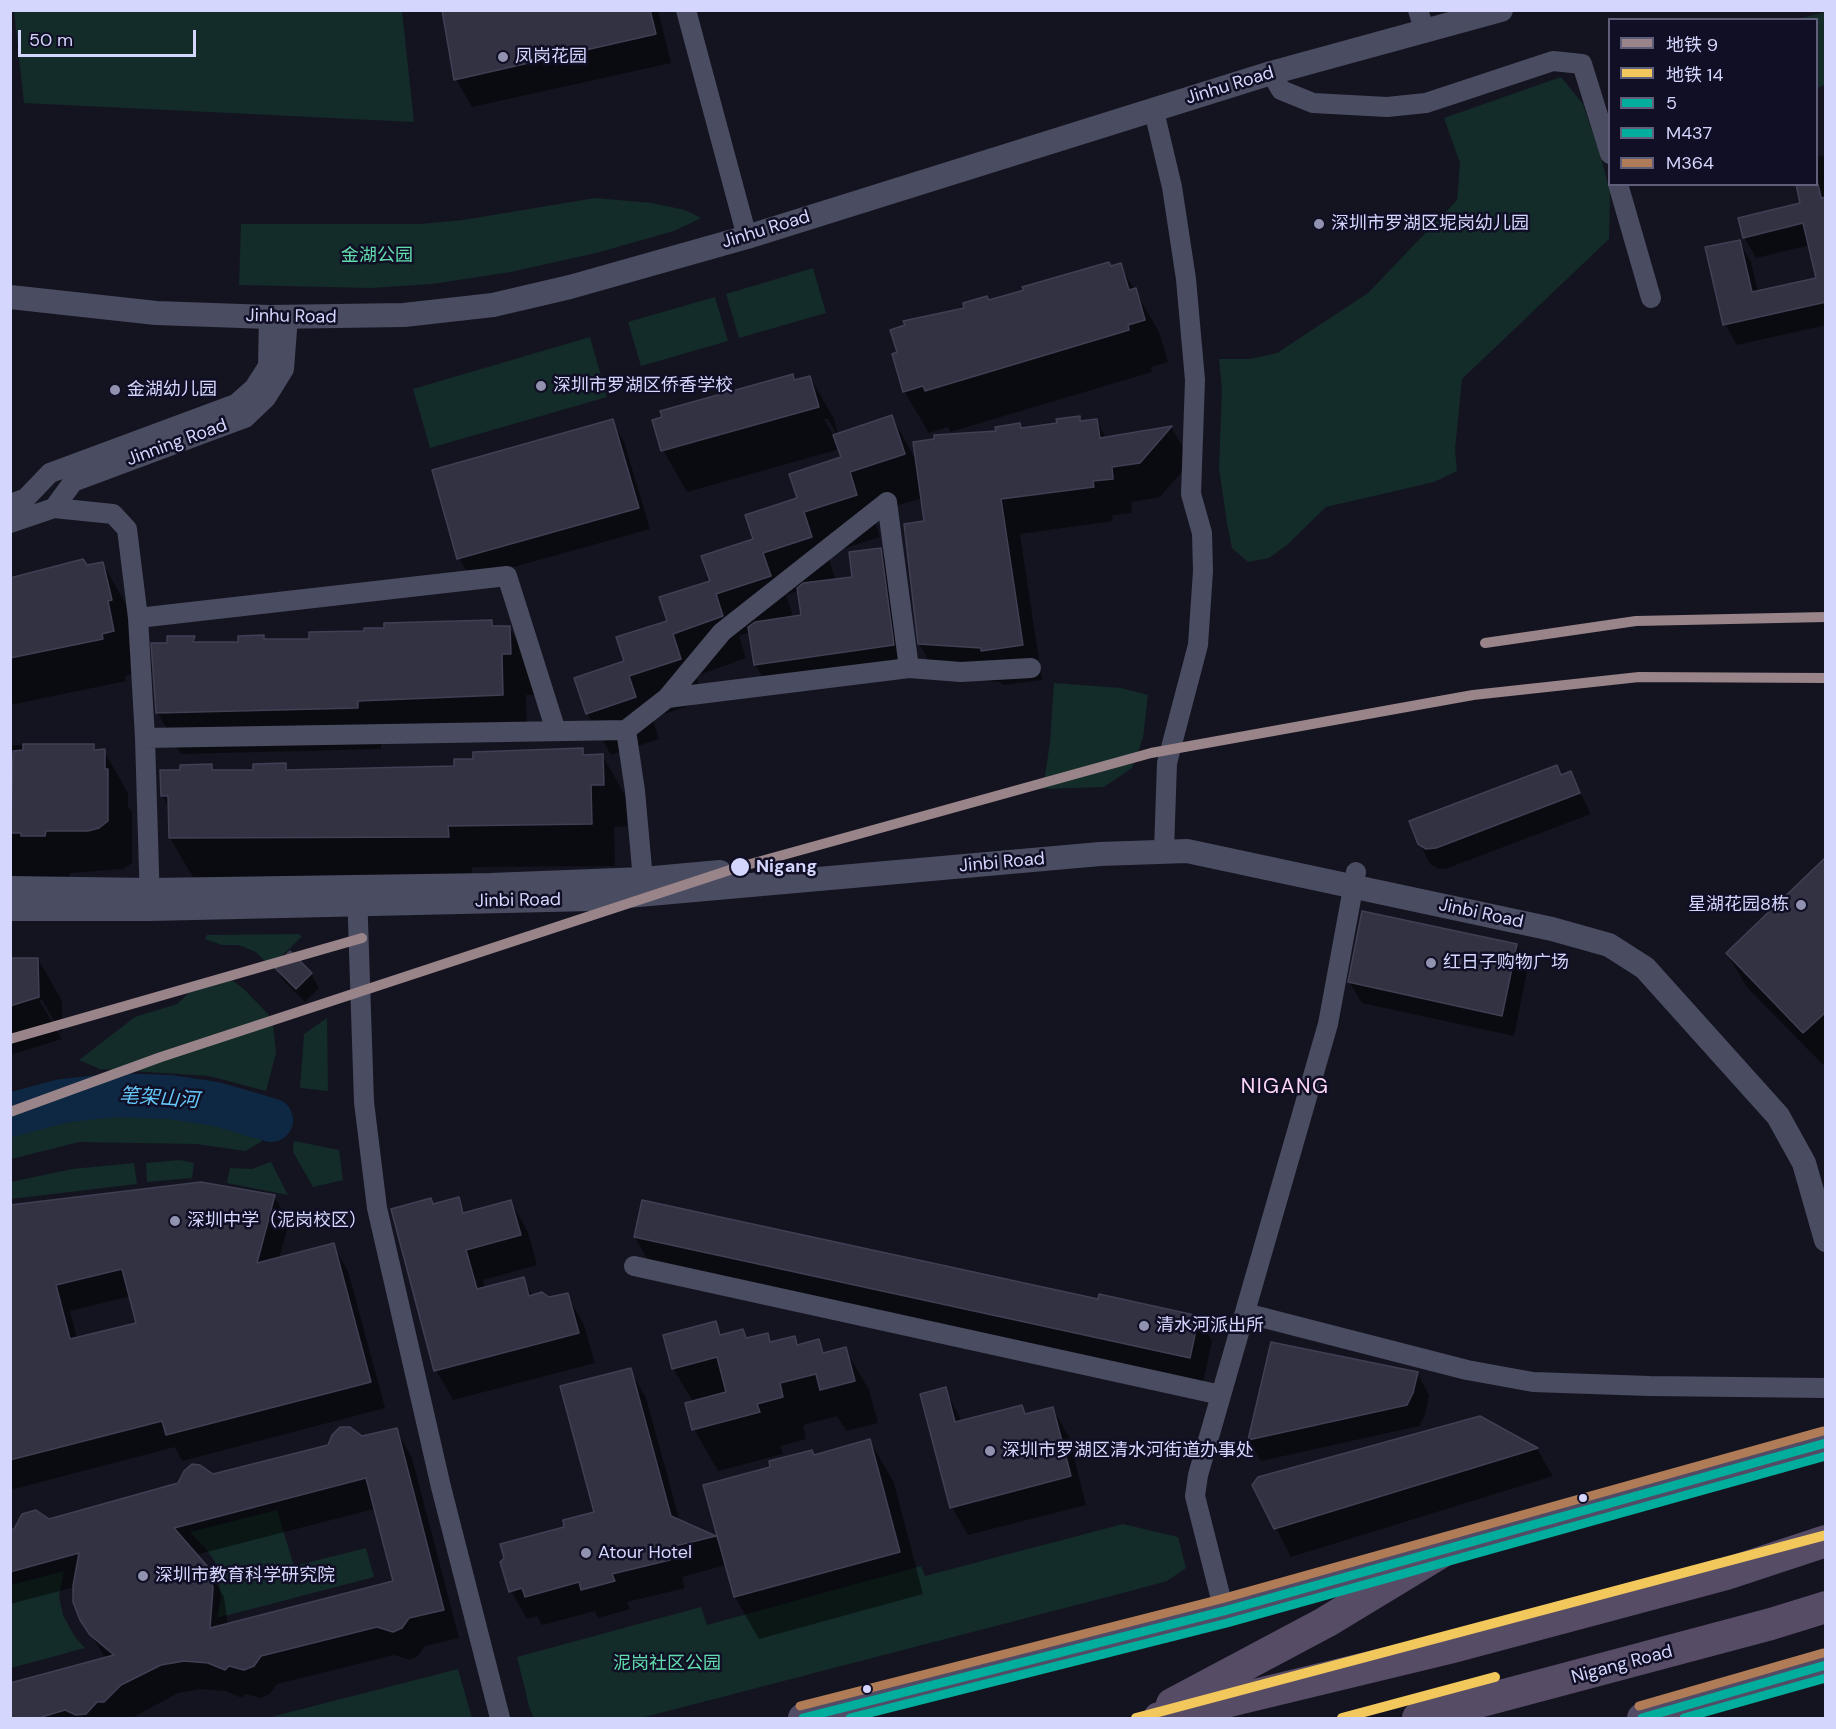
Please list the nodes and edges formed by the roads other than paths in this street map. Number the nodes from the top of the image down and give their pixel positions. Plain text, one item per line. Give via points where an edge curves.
1 (686, 10) edge
2 (1501, 10) edge
3 (1422, 21) edge
4 (1271, 74) junction
5 (1154, 111) junction
6 (1608, 148) edge
7 (1619, 186) edge
8 (747, 237) junction
9 (10, 297) edge
10 (1651, 298) dead end
11 (278, 317) junction
12 (10, 504) edge
13 (54, 508) junction
14 (10, 523) edge
15 (138, 618) junction
16 (909, 668) junction
17 (1031, 668) dead end
18 (667, 699) junction
19 (556, 730) junction
20 (626, 730) junction
21 (145, 738) junction
22 (1164, 844) junction
23 (1354, 880) junction
24 (644, 887) junction
25 (10, 888) edge
26 (357, 896) junction
27 (150, 899) junction
28 (10, 909) edge
29 (1826, 1187) edge
30 (1826, 1240) edge
31 (634, 1266) dead end
32 (1245, 1313) junction
33 (1826, 1388) edge
34 (1221, 1395) junction
35 (1826, 1443) edge
36 (1826, 1541) edge
37 (1448, 1548) junction
38 (1826, 1607) edge
39 (1224, 1611) junction
40 (1826, 1665) edge
41 (1688, 1711) edge
42 (500, 1719) edge
43 (803, 1719) edge
44 (1147, 1719) edge
45 (1159, 1719) edge
46 (1418, 1719) edge
47 (1642, 1719) edge

1 - 8 street
2 - 3 street, Jinhu Road
3 - 4 street, Jinhu Road
4 - 5 street, Jinhu Road
4 - 6 street via 1281,90 1313,103 1387,107 1426,103 1553,61 1582,64
5 - 8 street, Jinhu Road
5 - 22 street via 1172,187 1186,279 1195,380 1191,494 1202,533 1203,571 1198,645 1167,763
7 - 10 street
8 - 11 street, Jinhu Road via 493,305 404,315
9 - 11 street, Jinhu Road via 156,313
11 - 12 street, Jinning Road via 268,366 254,388 236,404 50,473 26,498
11 - 13 street, Jinning Road via 284,369 266,398 245,418 73,482
13 - 14 street
13 - 15 street via 113,514 127,528
15 - 19 street via 507,576
15 - 21 street
16 - 17 street via 961,672
16 - 18 street
16 - 18 street via 887,502 723,632
18 - 20 street
19 - 20 street
19 - 21 street
20 - 24 street
21 - 27 street
22 - 23 street, Jinbi Road
22 - 24 street, Jinbi Road via 1100,854
23 - 29 street, Jinbi Road via 1597,925 1646,948 1791,1109 1817,1158
23 - 30 street, Jinbi Road via 1589,938 1609,945 1645,968 1778,1116 1804,1163
23 - 32 street via 1328,1024
24 - 26 street, Jinbi Road
25 - 27 street, Jinbi Road
26 - 27 street, Jinbi Road
26 - 42 street via 364,1102 377,1208 441,1487
27 - 28 street, Jinbi Road
31 - 34 street
32 - 33 street via 1467,1370 1533,1382
32 - 34 street
34 - 39 street via 1195,1496
35 - 37 main road
36 - 45 highway via 1726,1574 1449,1648
37 - 39 main road
37 - 44 highway via 1326,1622
38 - 46 highway, Nigang Road
39 - 43 main road
40 - 41 main road
41 - 47 main road

